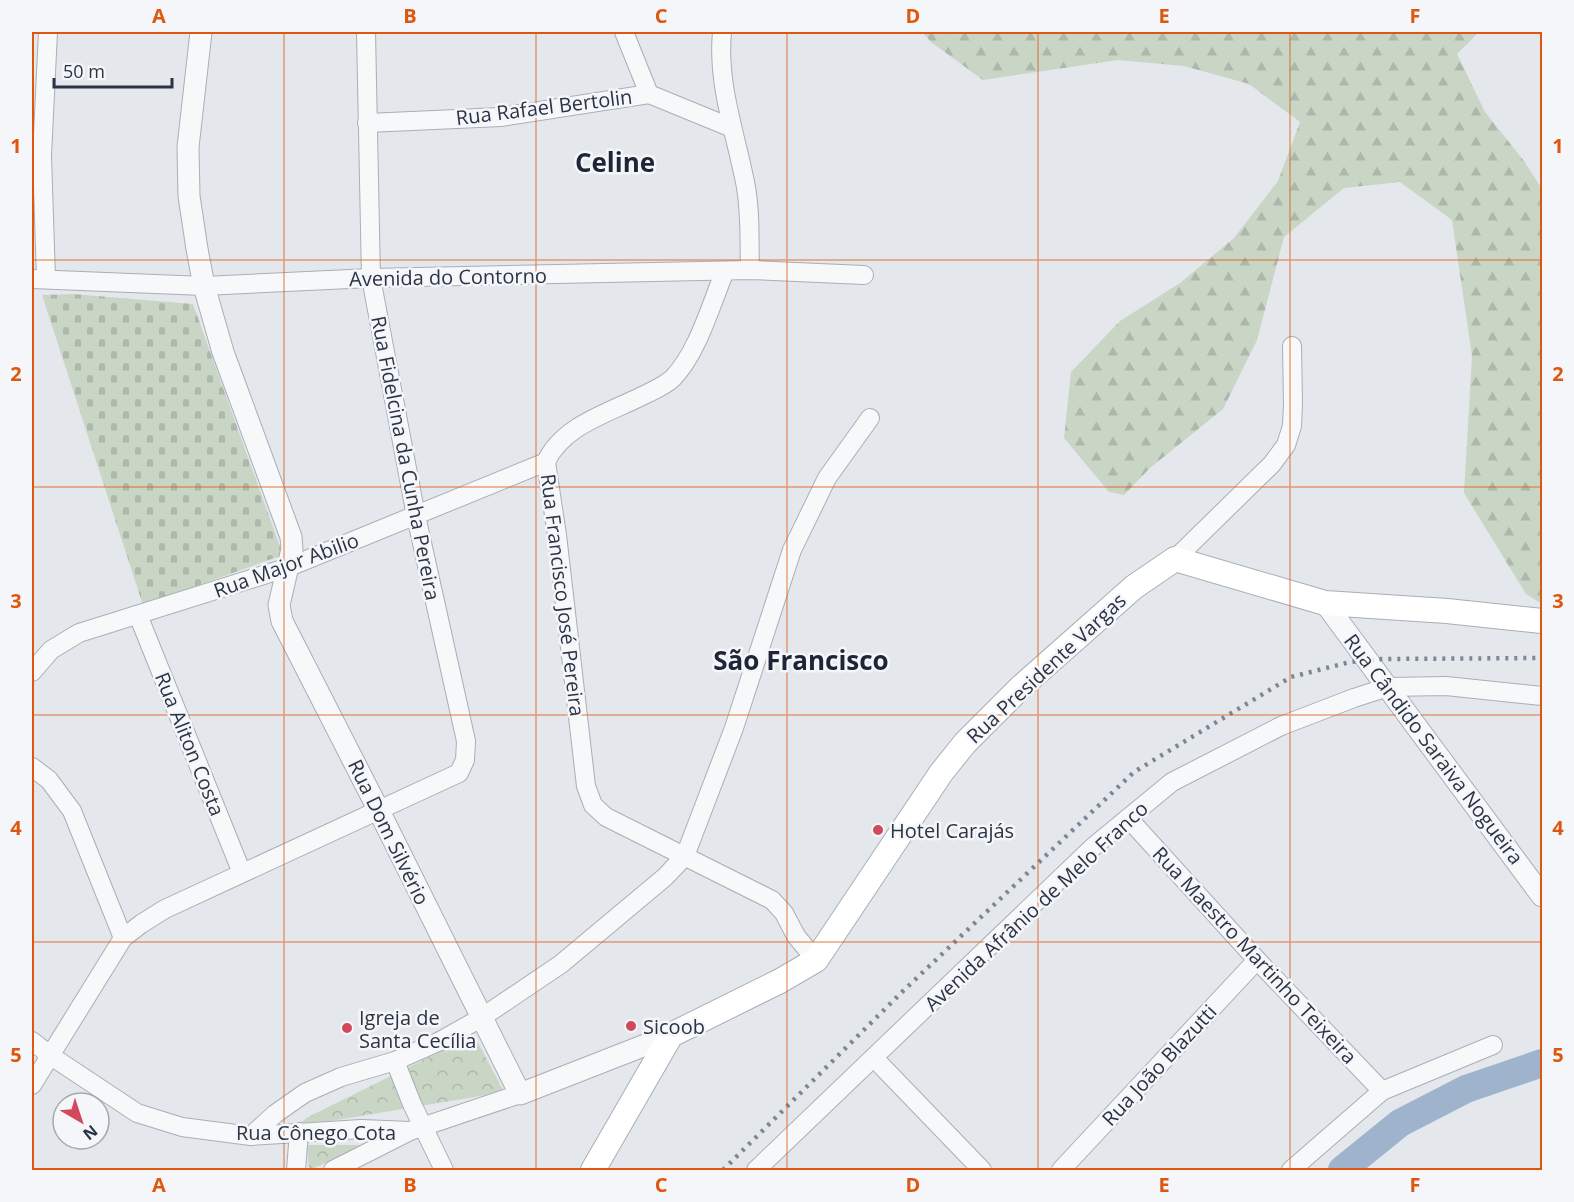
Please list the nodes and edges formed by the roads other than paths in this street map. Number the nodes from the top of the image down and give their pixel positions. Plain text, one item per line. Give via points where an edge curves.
1 (48, 32) edge
2 (201, 32) edge
3 (366, 32) edge
4 (624, 32) edge
5 (722, 32) edge
6 (649, 94) junction
7 (367, 123) junction
8 (732, 128) junction
9 (750, 270) junction
10 (725, 271) junction
11 (864, 275) dead end
12 (370, 278) junction
13 (39, 279) edge
14 (204, 286) junction
15 (1292, 346) dead end
16 (870, 418) dead end
17 (546, 462) junction
18 (416, 516) junction
19 (1175, 559) junction
20 (289, 567) junction
21 (1325, 603) junction
22 (138, 615) junction
23 (1542, 621) edge
24 (32, 672) edge
25 (1389, 687) junction
26 (1542, 696) edge
27 (32, 767) edge
28 (378, 809) junction
29 (1128, 818) junction
30 (685, 856) junction
31 (242, 873) junction
32 (1542, 896) edge
33 (123, 938) junction
34 (816, 960) junction
35 (1257, 960) junction
36 (480, 1018) junction
37 (671, 1035) junction
38 (32, 1041) edge
39 (1493, 1045) dead end
40 (51, 1056) junction
41 (874, 1058) junction
42 (395, 1060) junction
43 (32, 1085) edge
44 (1382, 1091) junction
45 (520, 1094) junction
46 (417, 1129) junction
47 (299, 1132) junction
48 (251, 1136) junction
49 (296, 1170) edge
50 (333, 1170) edge
51 (444, 1170) edge
52 (593, 1170) edge
53 (756, 1170) edge
54 (982, 1170) edge
55 (1061, 1170) edge
56 (1291, 1170) edge

1 - 13 street
2 - 14 street, Rua Dom Silvério via 188,147 189,186
3 - 7 street, Rua Fidelcina da Cunha Pereira
4 - 6 street
5 - 8 street via 723,86
6 - 7 street, Rua Rafael Bertolin via 501,117
6 - 8 street
7 - 12 street, Rua Fidelcina da Cunha Pereira
8 - 9 street via 749,208
9 - 10 street, Avenida do Contorno
9 - 11 street, Avenida do Contorno
10 - 12 street, Avenida do Contorno
10 - 17 street, Rua Francisco José Pereira via 697,339 672,379 562,437
12 - 14 street, Avenida do Contorno
12 - 18 street, Rua Fidelcina da Cunha Pereira
13 - 14 street, Avenida do Contorno
14 - 20 street, Rua Dom Silvério via 223,352 291,537
15 - 19 street, Rua Presidente Vargas via 1293,415 1286,445 1259,478
16 - 30 street via 827,478 792,550 734,728
17 - 18 street, Rua Major Abilio
17 - 30 street, Rua Francisco José Pereira via 586,786 593,805 606,818
18 - 20 street, Rua Major Abilio
18 - 28 street, Rua Fidelcina da Cunha Pereira via 465,741 465,760 459,772
19 - 21 main road
19 - 34 main road, Rua Presidente Vargas via 1134,587 1021,687 965,743
20 - 22 street, Rua Major Abilio
20 - 28 street, Rua Dom Silvério via 279,605 282,621
21 - 23 main road
21 - 25 street, Rua Cândido Saraiva Nogueira
22 - 24 street, Rua Major Abilio via 64,641
22 - 31 street, Rua Aliton Costa
25 - 26 street, Avenida Afrânio de Melo Franco via 1446,686
25 - 29 street, Avenida Afrânio de Melo Franco via 1281,726 1237,747 1172,783
25 - 32 street, Rua Cândido Saraiva Nogueira
27 - 33 street via 49,780 72,811
28 - 31 street
28 - 36 street, Rua Dom Silvério
29 - 35 street, Rua Maestro Martinho Teixeira
29 - 41 street, Avenida Afrânio de Melo Franco
30 - 34 street via 772,900
30 - 36 street via 561,964
31 - 33 street via 165,909
33 - 40 street
34 - 37 main road, Rua Presidente Vargas
35 - 44 street, Rua Maestro Martinho Teixeira
35 - 55 street, Rua João Blazutti
36 - 42 street
36 - 45 street, Rua Dom Silvério
37 - 45 street
37 - 52 main road
38 - 40 street, Rua Cônego Cota
39 - 44 street
40 - 43 street
40 - 48 street, Rua Cônego Cota via 137,1113 182,1127
41 - 53 street, Avenida Afrânio de Melo Franco
41 - 54 street
42 - 46 street
42 - 48 street via 305,1093
44 - 56 street
45 - 46 street
46 - 47 street, Rua Cônego Cota
46 - 50 street
46 - 51 street
47 - 48 street, Rua Cônego Cota
47 - 49 street

